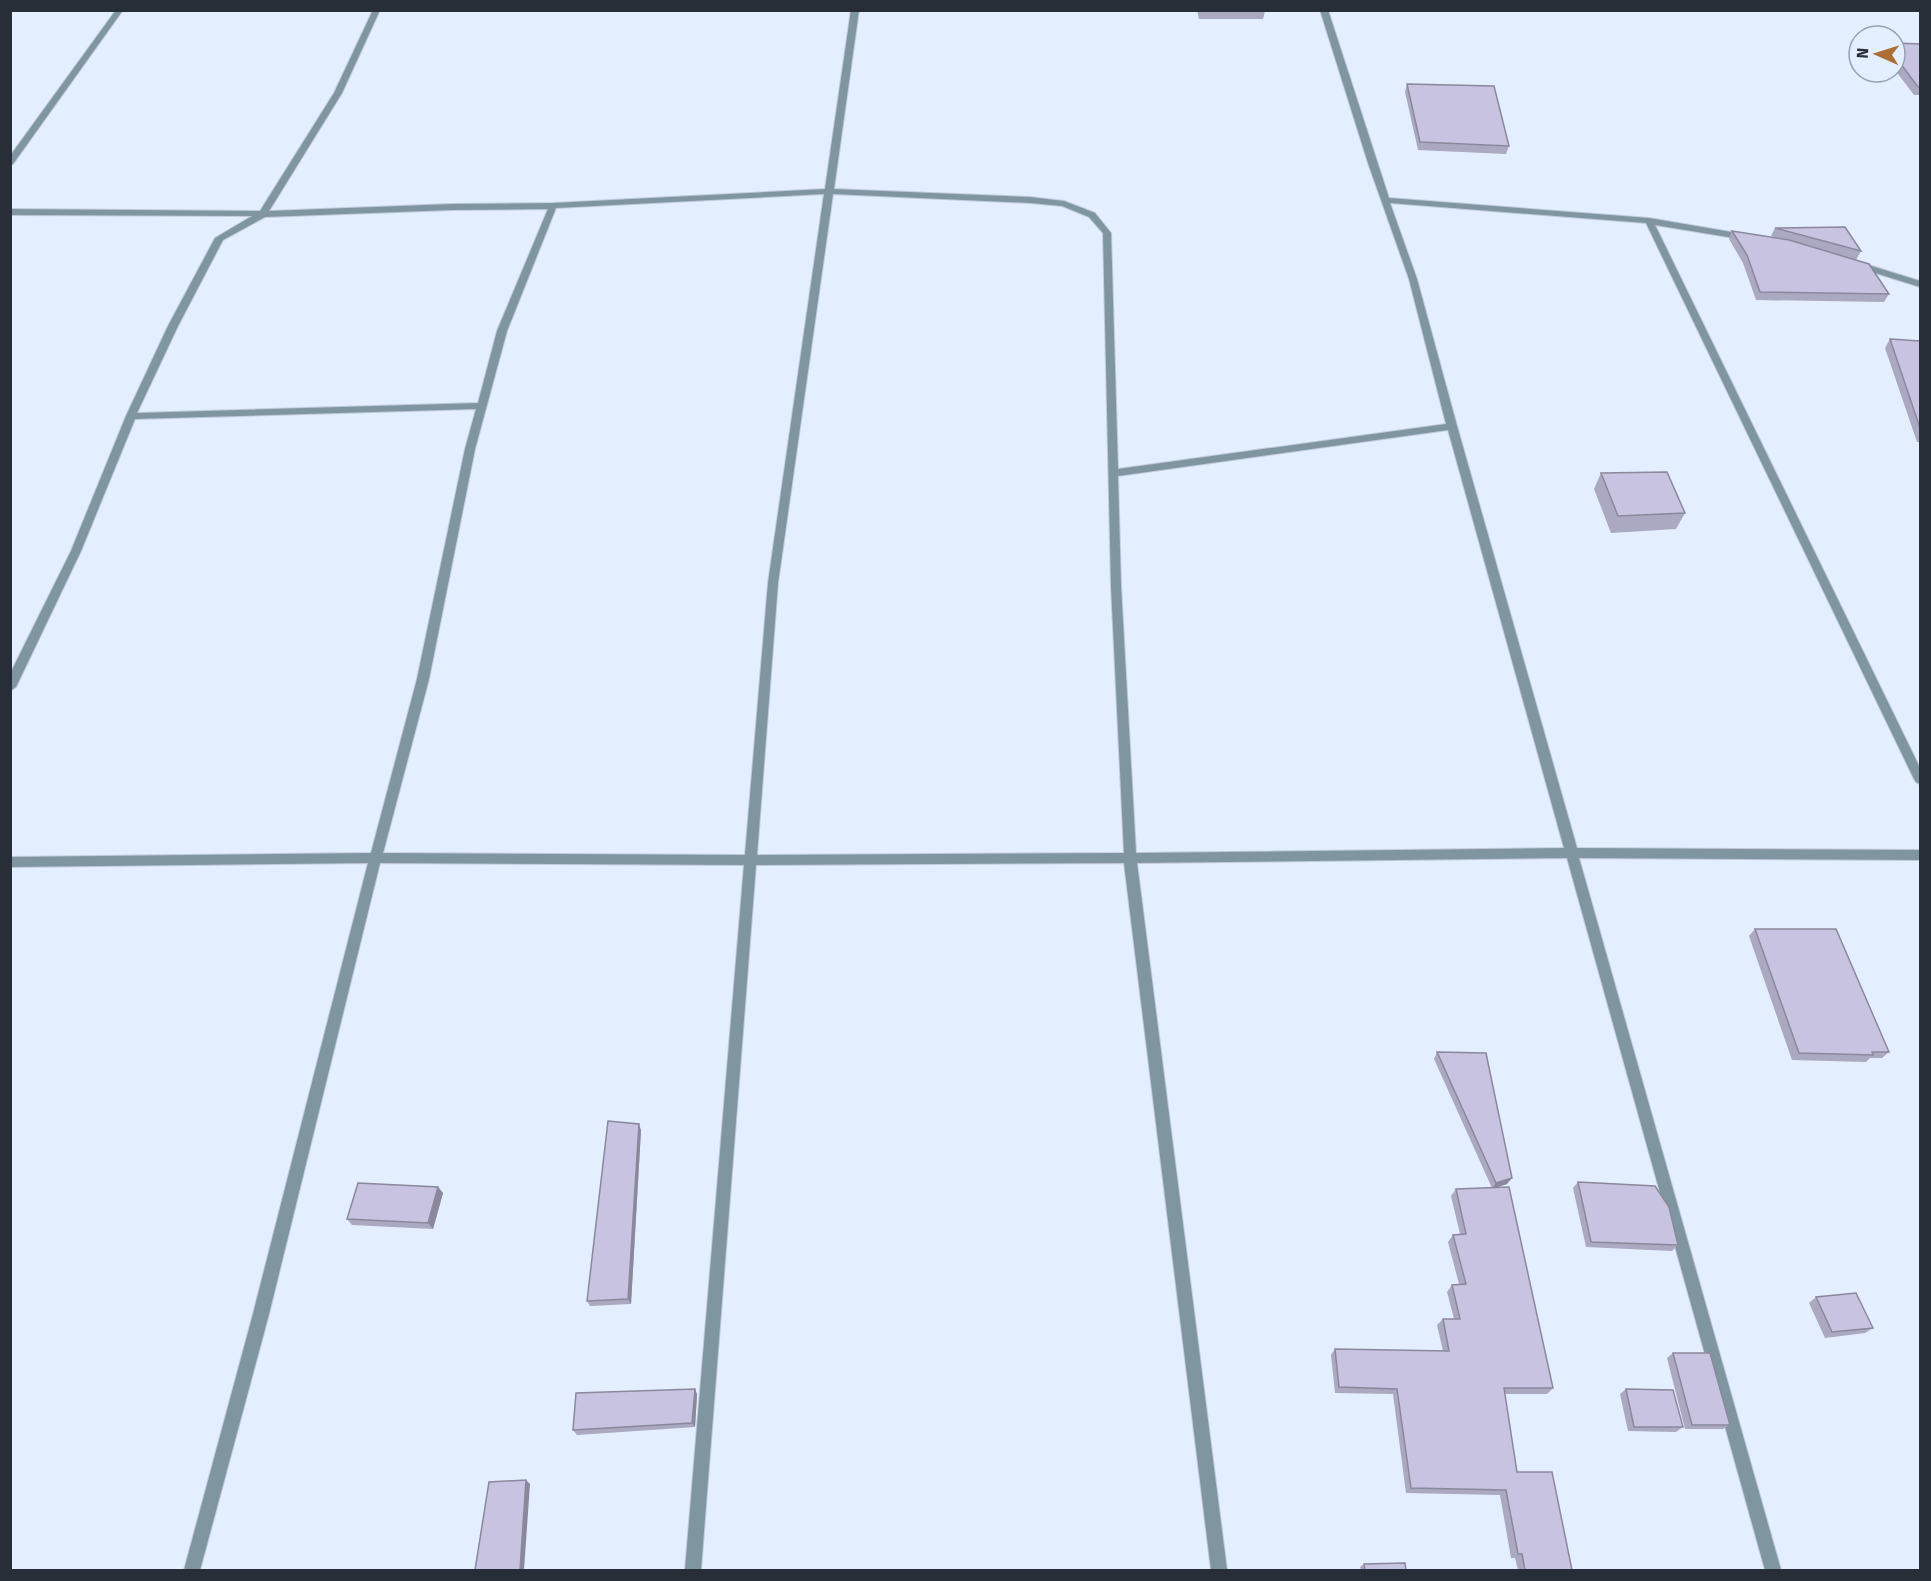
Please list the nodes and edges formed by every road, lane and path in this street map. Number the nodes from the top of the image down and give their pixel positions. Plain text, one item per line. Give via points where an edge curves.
1 (120, 10) edge
2 (377, 10) edge
3 (855, 10) edge
4 (1324, 10) edge
5 (10, 162) edge
6 (828, 191) junction
7 (1385, 200) junction
8 (553, 206) junction
9 (10, 212) edge
10 (262, 214) junction
11 (1649, 221) junction
12 (1752, 238) edge
13 (1850, 263) edge
14 (1920, 284) edge
15 (481, 406) junction
16 (131, 416) junction
17 (1452, 426) junction
18 (1113, 473) junction
19 (10, 687) edge
20 (1920, 779) edge
21 (1574, 852) junction
22 (1920, 855) edge
23 (376, 858) junction
24 (1130, 858) junction
25 (751, 860) junction
26 (10, 862) edge
27 (192, 1570) edge
28 (693, 1570) edge
29 (1219, 1570) edge
30 (1773, 1570) edge

1 - 5 street
2 - 10 street via 338,93
3 - 6 street
4 - 7 street
6 - 8 street
6 - 18 street via 1030,200 1064,204 1092,215 1107,233
6 - 25 street via 773,583
7 - 11 street
7 - 17 street via 1413,279
8 - 10 street
8 - 15 street via 502,331
9 - 10 street
10 - 16 street via 219,238
11 - 12 street
11 - 20 street
13 - 14 street
15 - 16 street
15 - 23 street via 423,679
16 - 19 street via 76,551
17 - 18 street
17 - 21 street
18 - 24 street
21 - 22 street
21 - 24 street
21 - 30 street
23 - 25 street
23 - 26 street
23 - 27 street
24 - 25 street
24 - 29 street
25 - 28 street

